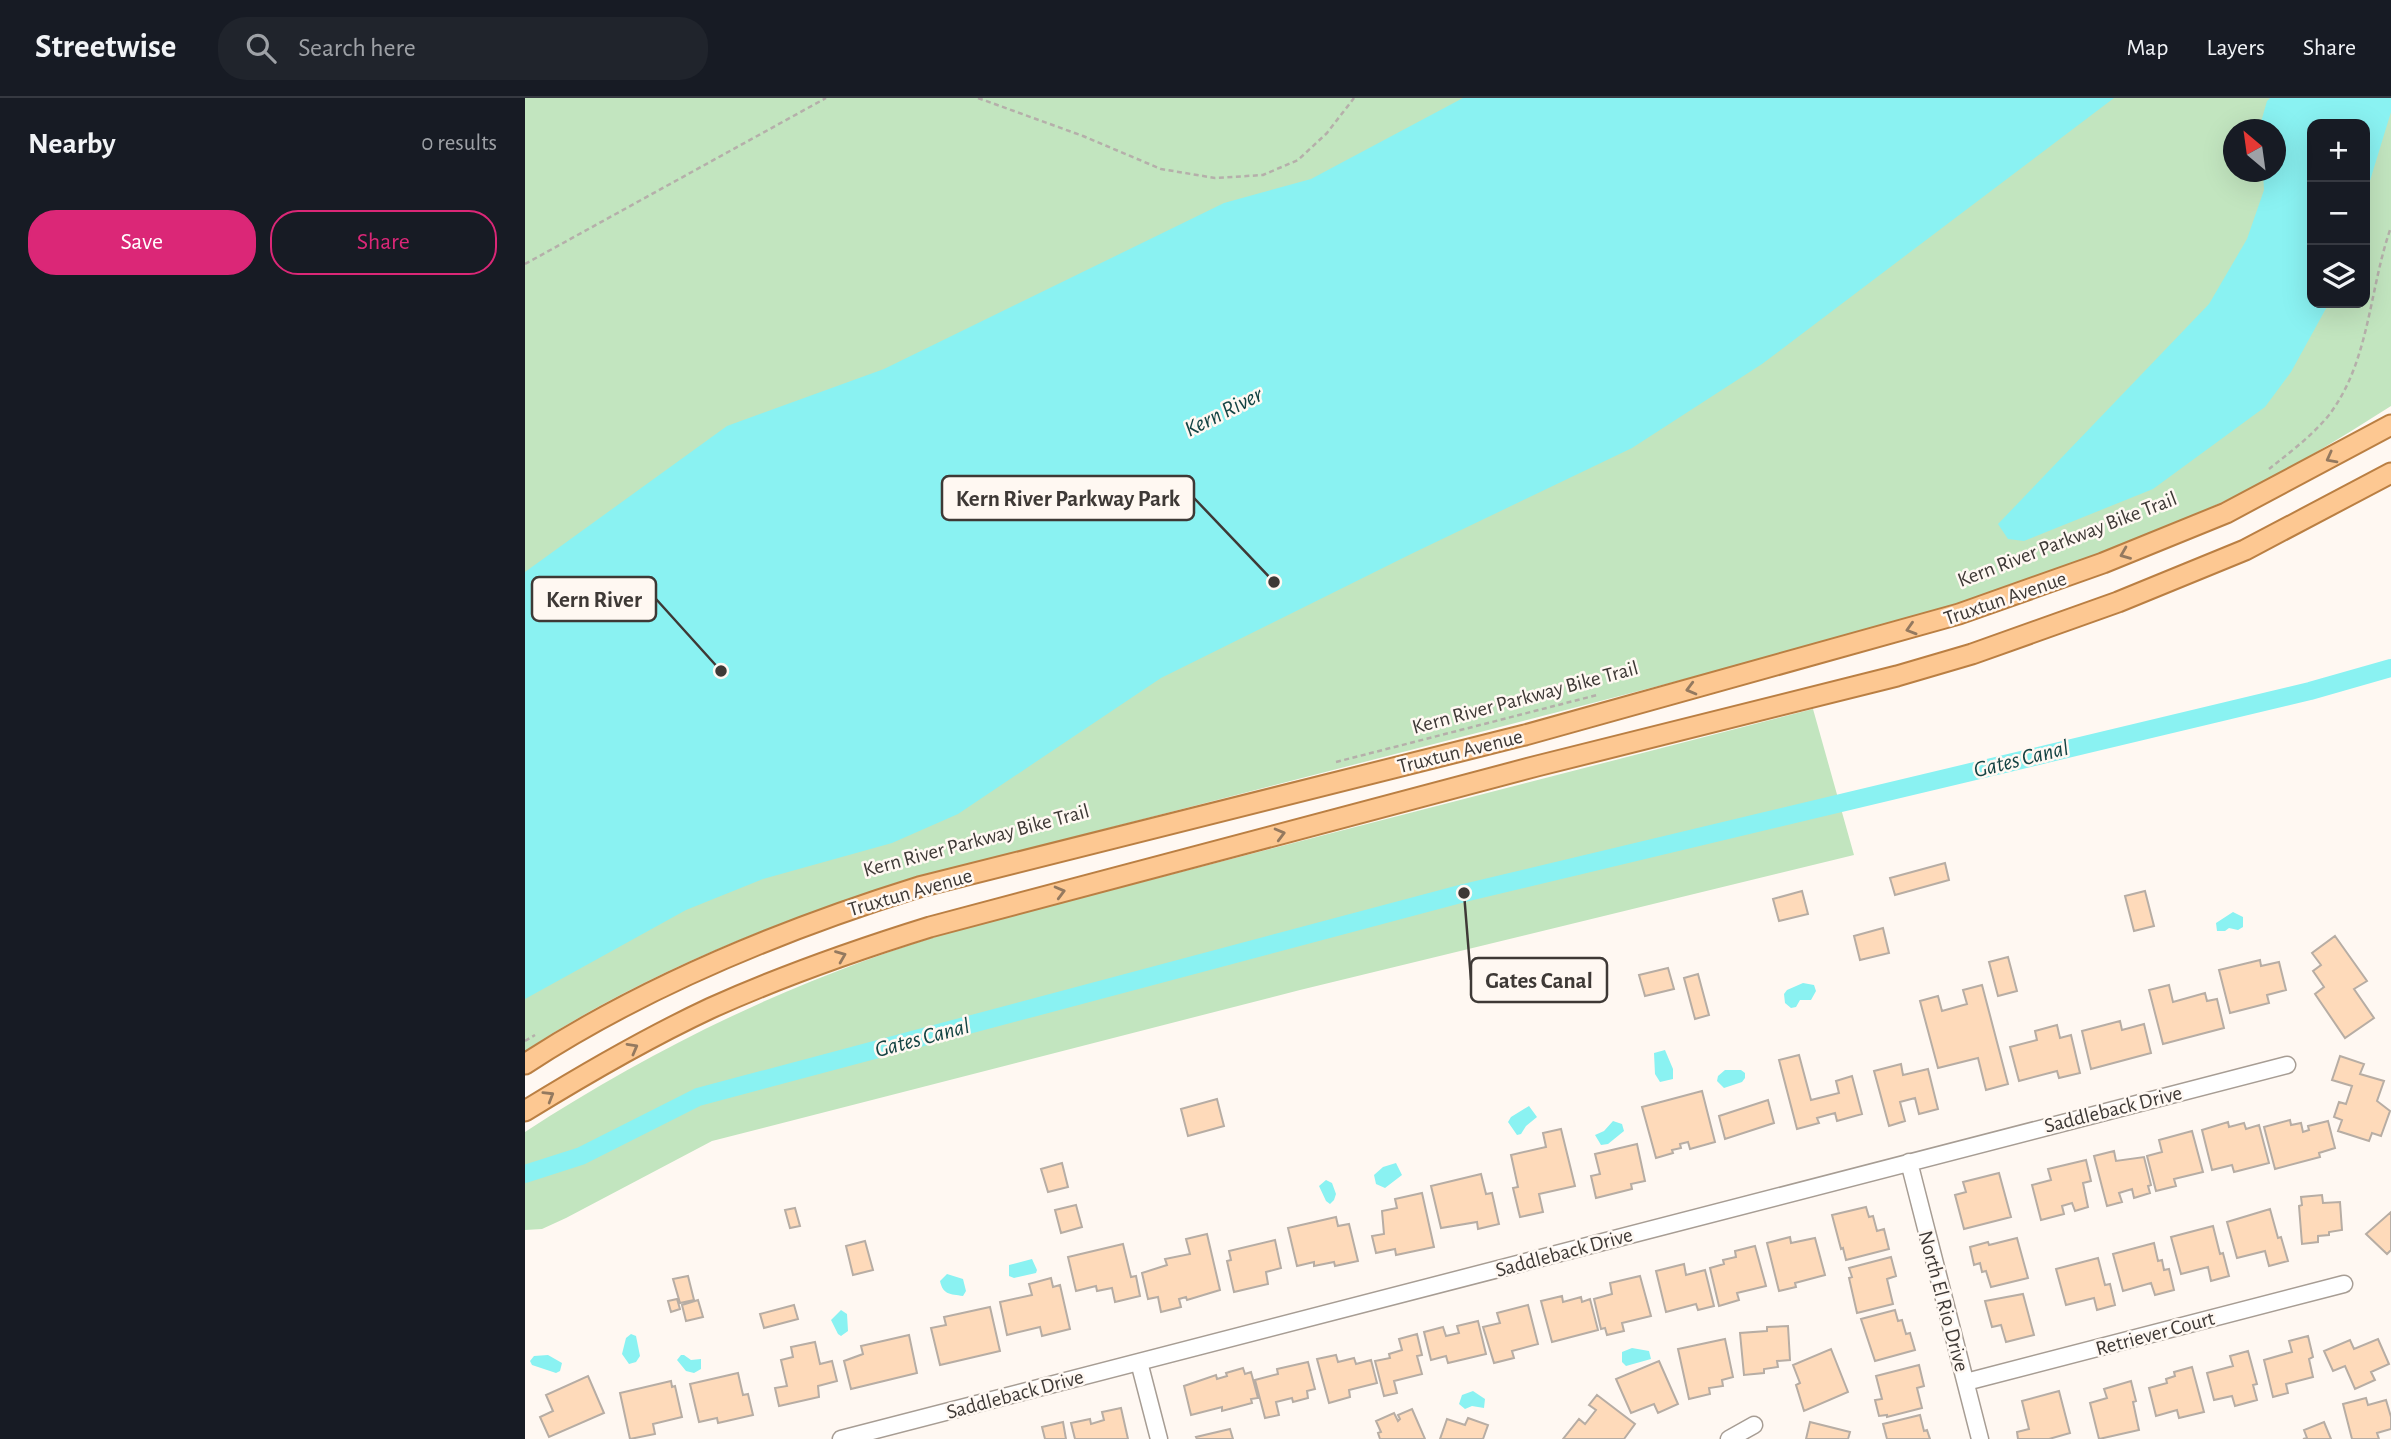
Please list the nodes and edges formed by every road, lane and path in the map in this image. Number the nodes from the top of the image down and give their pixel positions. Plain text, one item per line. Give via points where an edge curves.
1 (826, 98) edge
2 (978, 98) edge
3 (1354, 98) edge
4 (2391, 227) edge
5 (525, 264) edge
6 (2391, 425) edge
7 (2268, 469) dead end
8 (2391, 472) edge
9 (1603, 693) dead end
10 (1335, 763) dead end
11 (537, 1034) dead end
12 (525, 1041) edge
13 (525, 1064) edge
14 (2287, 1065) dead end
15 (525, 1111) edge
16 (1909, 1162) junction
17 (2344, 1284) dead end
18 (1139, 1362) junction
19 (1966, 1382) junction
20 (1754, 1425) dead end
21 (841, 1439) edge
22 (1159, 1439) edge
23 (1729, 1439) edge
24 (1980, 1439) edge

1 - 5 path
2 - 3 path via 1161,169 1215,178 1263,175 1298,160 1327,134
4 - 7 path via 2366,331 2347,384 2329,415
6 -> 13 main road, Truxtun Avenue via 2226,513 2091,568 1959,614 1525,735 932,883 842,911 694,970
15 -> 8 main road, Truxtun Avenue via 711,1008 856,950 1972,654 2245,550
9 - 10 path, Kern River Parkway Bike Trail
11 - 12 path
14 - 16 street, Saddleback Drive
16 - 18 street, Saddleback Drive
16 - 19 street, North El Rio Drive
17 - 19 street, Retriever Court
18 - 21 street, Saddleback Drive
18 - 22 street
19 - 24 street, North El Rio Drive
20 - 23 street

